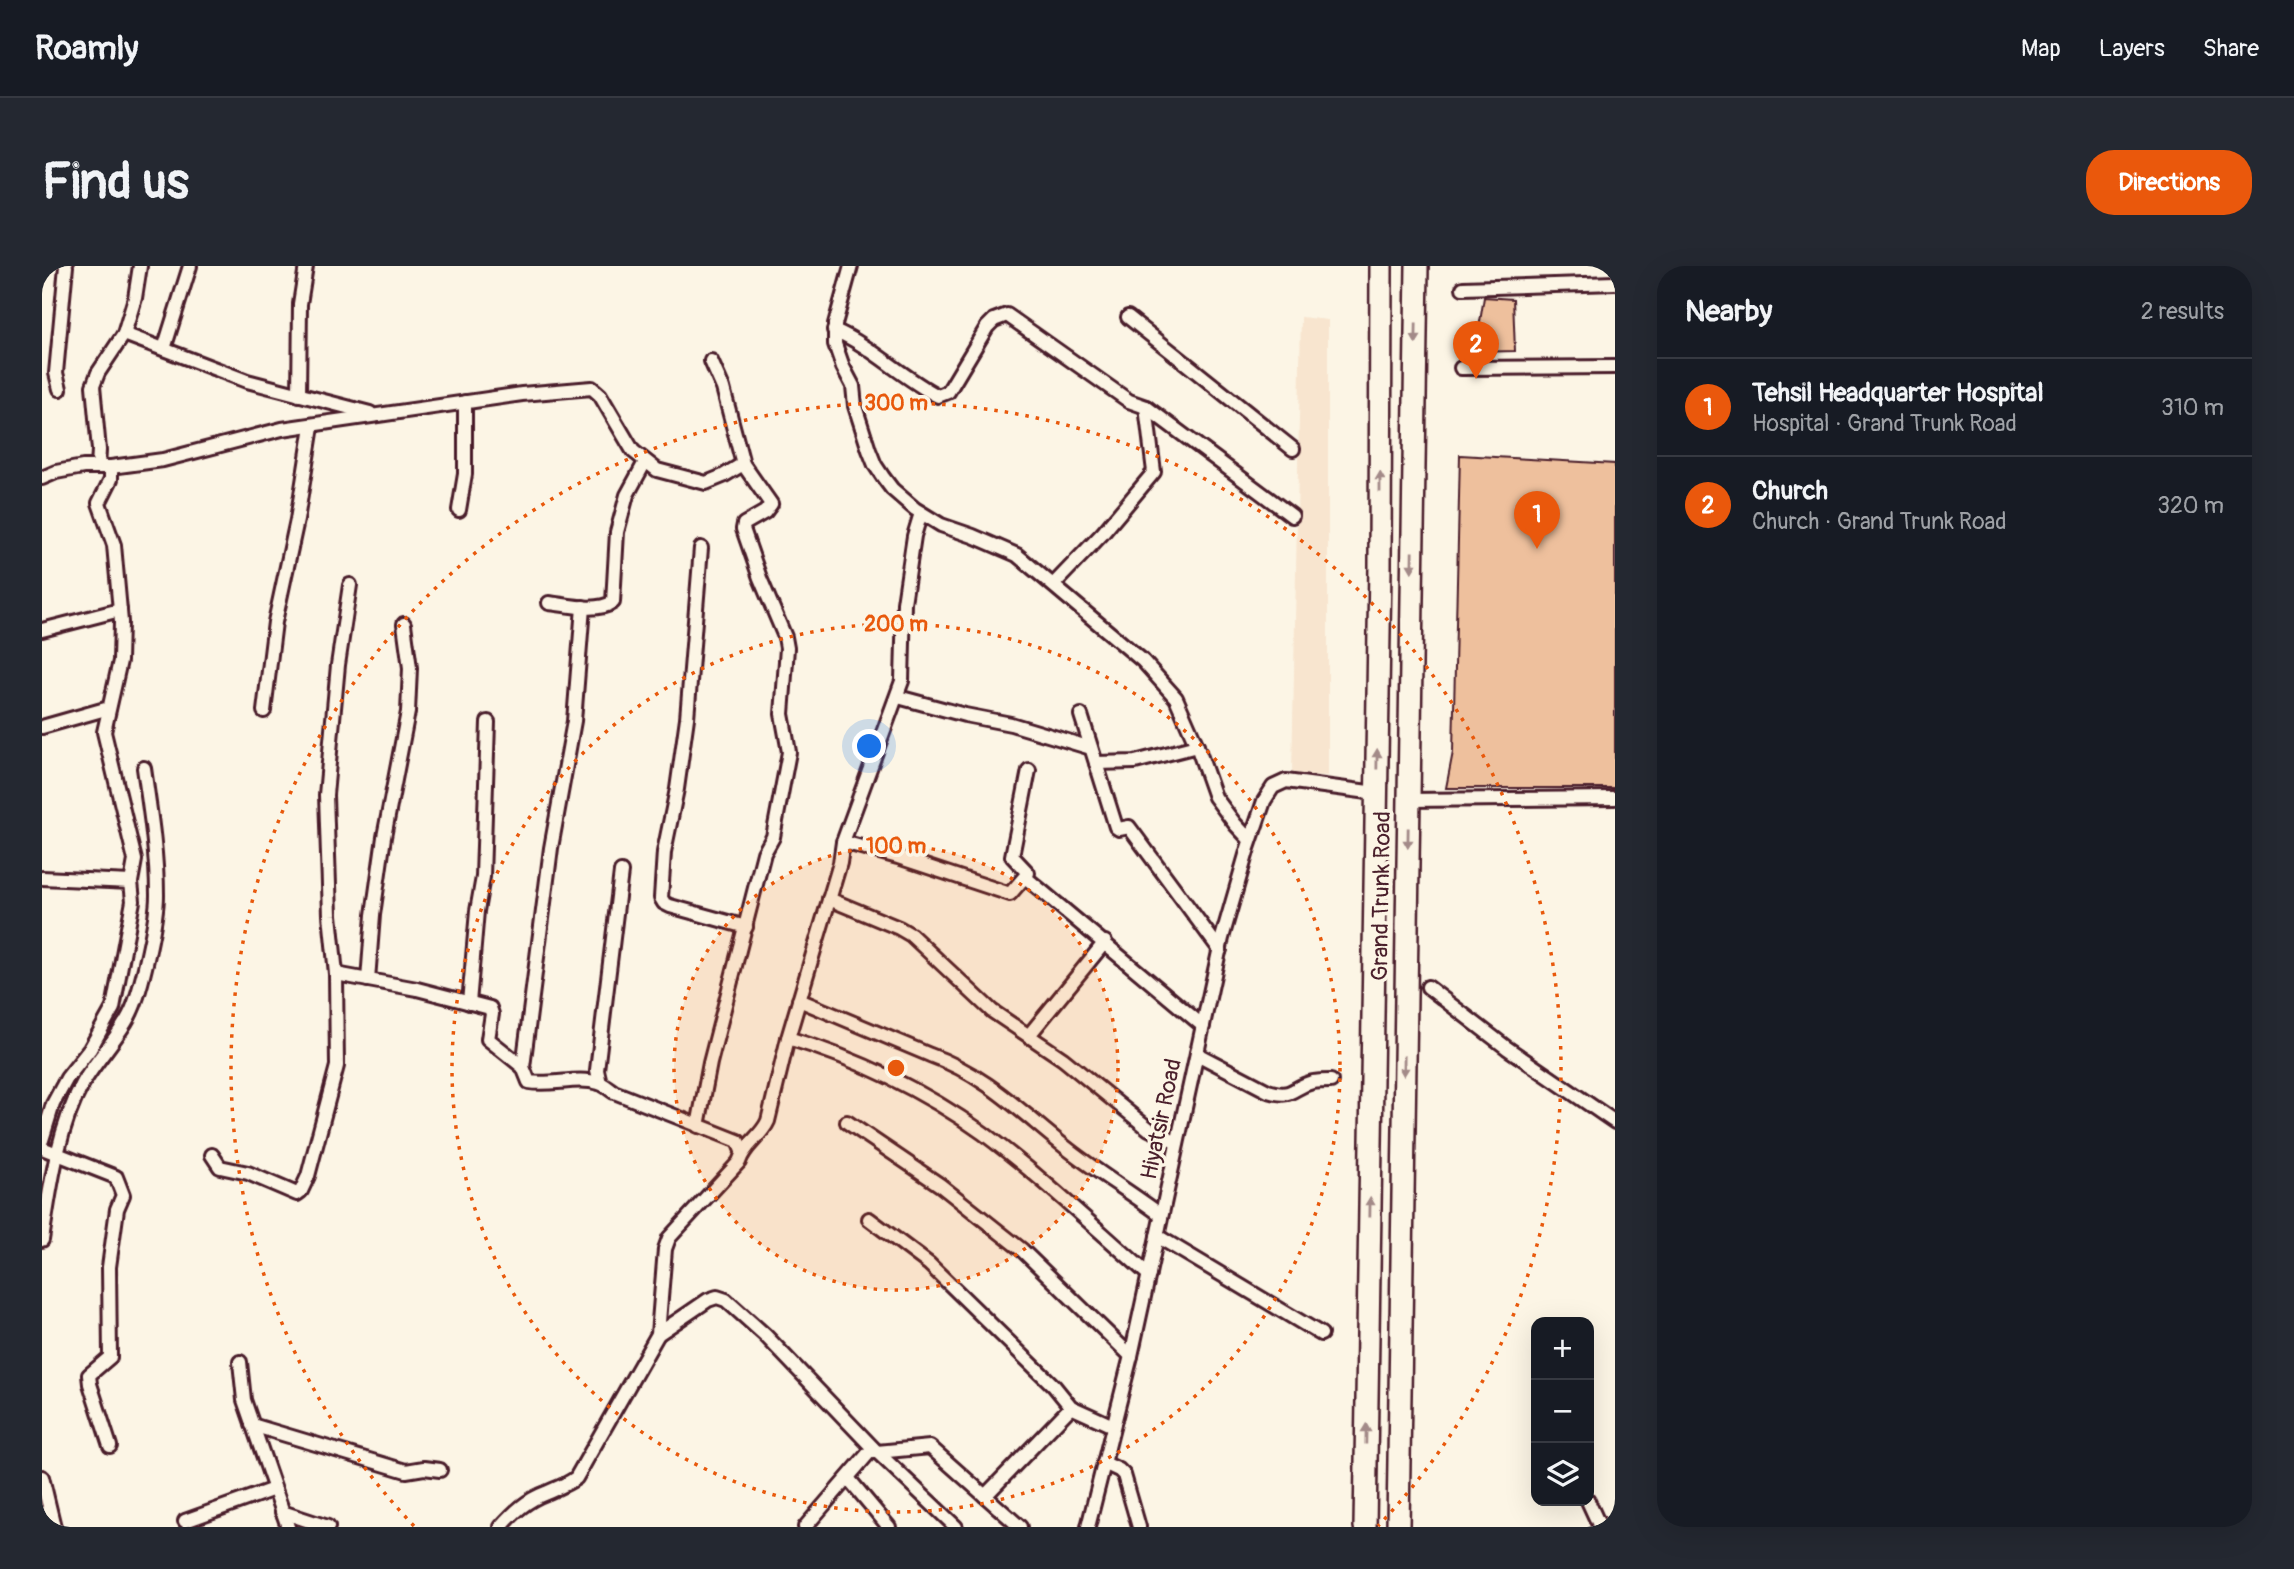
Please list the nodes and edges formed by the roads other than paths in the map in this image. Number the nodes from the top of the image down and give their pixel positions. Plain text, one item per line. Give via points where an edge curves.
1 (66, 266) edge
2 (140, 266) edge
3 (190, 266) edge
4 (306, 266) edge
5 (851, 266) edge
6 (1381, 266) edge
7 (1417, 266) edge
8 (1615, 284) edge
9 (1463, 288) dead end
10 (1128, 317) dead end
11 (834, 330) junction
12 (124, 334) junction
13 (164, 349) junction
14 (711, 361) dead end
15 (1615, 367) edge
16 (1461, 368) dead end
17 (60, 389) dead end
18 (299, 395) junction
19 (466, 402) junction
20 (1146, 407) junction
21 (376, 414) junction
22 (312, 426) junction
23 (1293, 449) dead end
24 (645, 462) junction
25 (743, 464) junction
26 (107, 471) junction
27 (42, 478) edge
28 (459, 510) dead end
29 (921, 513) junction
30 (1292, 516) dead end
31 (701, 548) dead end
32 (1054, 584) junction
33 (350, 585) dead end
34 (549, 603) dead end
35 (583, 607) junction
36 (120, 610) junction
37 (404, 624) dead end
38 (42, 630) edge
39 (898, 697) junction
40 (109, 708) junction
41 (264, 711) dead end
42 (1080, 715) dead end
43 (488, 722) dead end
44 (42, 727) edge
45 (1197, 746) junction
46 (1091, 748) junction
47 (1096, 763) junction
48 (144, 768) dead end
49 (1029, 770) dead end
50 (1376, 793) junction
51 (1615, 797) edge
52 (1408, 800) junction
53 (1250, 839) junction
54 (843, 842) junction
55 (144, 859) junction
56 (621, 872) dead end
57 (1025, 877) junction
58 (42, 878) edge
59 (131, 882) junction
60 (829, 899) junction
61 (747, 927) junction
62 (1105, 942) junction
63 (1220, 950) junction
64 (336, 974) junction
65 (368, 980) junction
66 (1428, 987) dead end
67 (799, 1000) junction
68 (469, 1003) junction
69 (1203, 1026) junction
70 (1030, 1034) junction
71 (788, 1038) junction
72 (103, 1041) junction
73 (1197, 1054) junction
74 (523, 1067) junction
75 (1331, 1081) dead end
76 (600, 1083) junction
77 (847, 1122) dead end
78 (1615, 1122) edge
79 (698, 1126) junction
80 (1177, 1143) junction
81 (48, 1149) edge
82 (742, 1151) junction
83 (212, 1155) dead end
84 (1161, 1215) junction
85 (869, 1219) dead end
86 (1157, 1236) junction
87 (42, 1240) edge
88 (1149, 1275) junction
89 (658, 1334) junction
90 (1321, 1334) dead end
91 (1131, 1356) junction
92 (240, 1362) dead end
93 (1071, 1407) junction
94 (252, 1425) junction
95 (1113, 1426) junction
96 (110, 1446) dead end
97 (875, 1450) junction
98 (1104, 1463) junction
99 (440, 1470) dead end
100 (42, 1477) edge
101 (848, 1478) junction
102 (1365, 1479) junction
103 (1398, 1480) junction
104 (274, 1489) junction
105 (985, 1496) junction
106 (1590, 1506) edge
107 (282, 1512) junction
108 (185, 1521) dead end
109 (54, 1527) edge
110 (288, 1527) edge
111 (328, 1527) edge
112 (501, 1527) edge
113 (805, 1527) edge
114 (889, 1527) edge
115 (956, 1527) edge
116 (1020, 1527) edge
117 (1088, 1527) edge
118 (1139, 1527) edge
119 (1365, 1527) edge
120 (1398, 1527) edge
121 (1600, 1527) edge

1 - 17 street via 56,373
2 - 12 street
3 - 13 street
4 - 18 street via 300,304
5 - 11 street
50 -> 6 highway, Grand Trunk Road
7 -> 52 highway, Grand Trunk Road
8 - 9 street
10 - 23 street
11 - 20 street via 938,396 948,392 987,327 1007,315 1129,401
11 - 29 street via 875,465 892,488
12 - 13 street
12 - 26 street via 93,386 99,450
13 - 18 street via 247,381
14 - 25 street
15 - 16 street
18 - 21 street
19 - 21 street
19 - 24 street via 596,389 624,439
19 - 28 street via 466,474
20 - 30 street
20 - 32 street via 1154,472
21 - 22 street
22 - 26 street via 282,429
22 - 41 street via 275,622
24 - 25 street via 665,474 706,483
24 - 35 street via 627,495 617,532 613,602
25 - 61 street via 771,504 743,529 785,636 782,714 789,752 773,837 764,853
26 - 27 street via 56,472
26 - 36 street via 99,503 114,545
29 - 32 street via 1017,555
29 - 39 street via 908,572
31 - 61 street via 687,719 664,852 661,898 670,906
32 - 45 street via 1143,661 1176,698
33 - 64 street via 326,795
34 - 35 street
35 - 74 street via 574,721 551,848
36 - 38 street
36 - 40 street via 120,661
37 - 65 street via 410,668 408,712 384,837
39 - 46 street
39 - 54 street
40 - 44 street
40 - 55 street via 104,732
42 - 46 street
43 - 68 street via 483,877
45 - 47 street via 1135,762
45 - 53 street via 1215,797
46 - 47 street
47 - 63 street via 1116,827 1129,827
48 - 55 street
49 - 57 street via 1012,856 1028,873
50 - 53 street, Hiyatsir Road via 1286,781 1273,787 1264,801
102 -> 50 highway, Grand Trunk Road
51 - 52 street
52 -> 103 highway, Grand Trunk Road
53 - 63 street, Hiyatsir Road
54 - 57 street via 1007,894
54 - 60 street
55 - 59 street
55 - 72 street via 157,897 147,952 134,1006
56 - 76 street via 597,1070
57 - 62 street
58 - 59 street
59 - 72 street via 133,901
60 - 67 street
60 - 70 street via 911,935 992,1011
61 - 79 street
62 - 69 street
62 - 70 street
63 - 69 street, Hiyatsir Road
64 - 65 street
64 - 83 street via 337,1066 301,1191 297,1194 248,1173 220,1167
65 - 68 street
66 - 78 street
67 - 71 street
67 - 84 street via 958,1066
68 - 74 street via 490,1008 488,1039
69 - 73 street, Hiyatsir Road
70 - 80 street via 1149,1129
71 - 82 street via 768,1121
71 - 88 street via 837,1052 879,1071 981,1132
72 - 81 street
72 - 81 street via 52,1104
73 - 75 street via 1278,1094
73 - 80 street, Hiyatsir Road
74 - 76 street via 529,1082
76 - 79 street
77 - 91 street via 940,1185 1022,1250
79 - 82 street via 738,1141
80 - 84 street, Hiyatsir Road
81 - 87 street
81 - 96 street via 116,1177 122,1195 109,1267 110,1357 89,1375
82 - 89 street via 738,1162 668,1238
84 - 86 street, Hiyatsir Road
85 - 93 street via 929,1264
86 - 88 street, Hiyatsir Road
86 - 90 street
88 - 91 street, Hiyatsir Road
89 - 97 street via 708,1300 726,1300
89 - 112 street via 576,1478 524,1504
91 - 95 street, Hiyatsir Road
92 - 94 street
93 - 95 street
93 - 105 street
94 - 99 street via 406,1471
94 - 104 street
95 - 98 street, Hiyatsir Road
97 - 101 street
97 - 105 street via 930,1447
97 - 115 street
98 - 117 street, Hiyatsir Road
98 - 118 street via 1124,1475
100 - 109 street
101 - 113 street
101 - 114 street
102 - 103 highway
102 - 119 highway, Grand Trunk Road
103 - 120 highway, Grand Trunk Road
104 - 107 street
104 - 108 street
105 - 116 street
106 - 121 street
107 - 110 street
107 - 111 street

